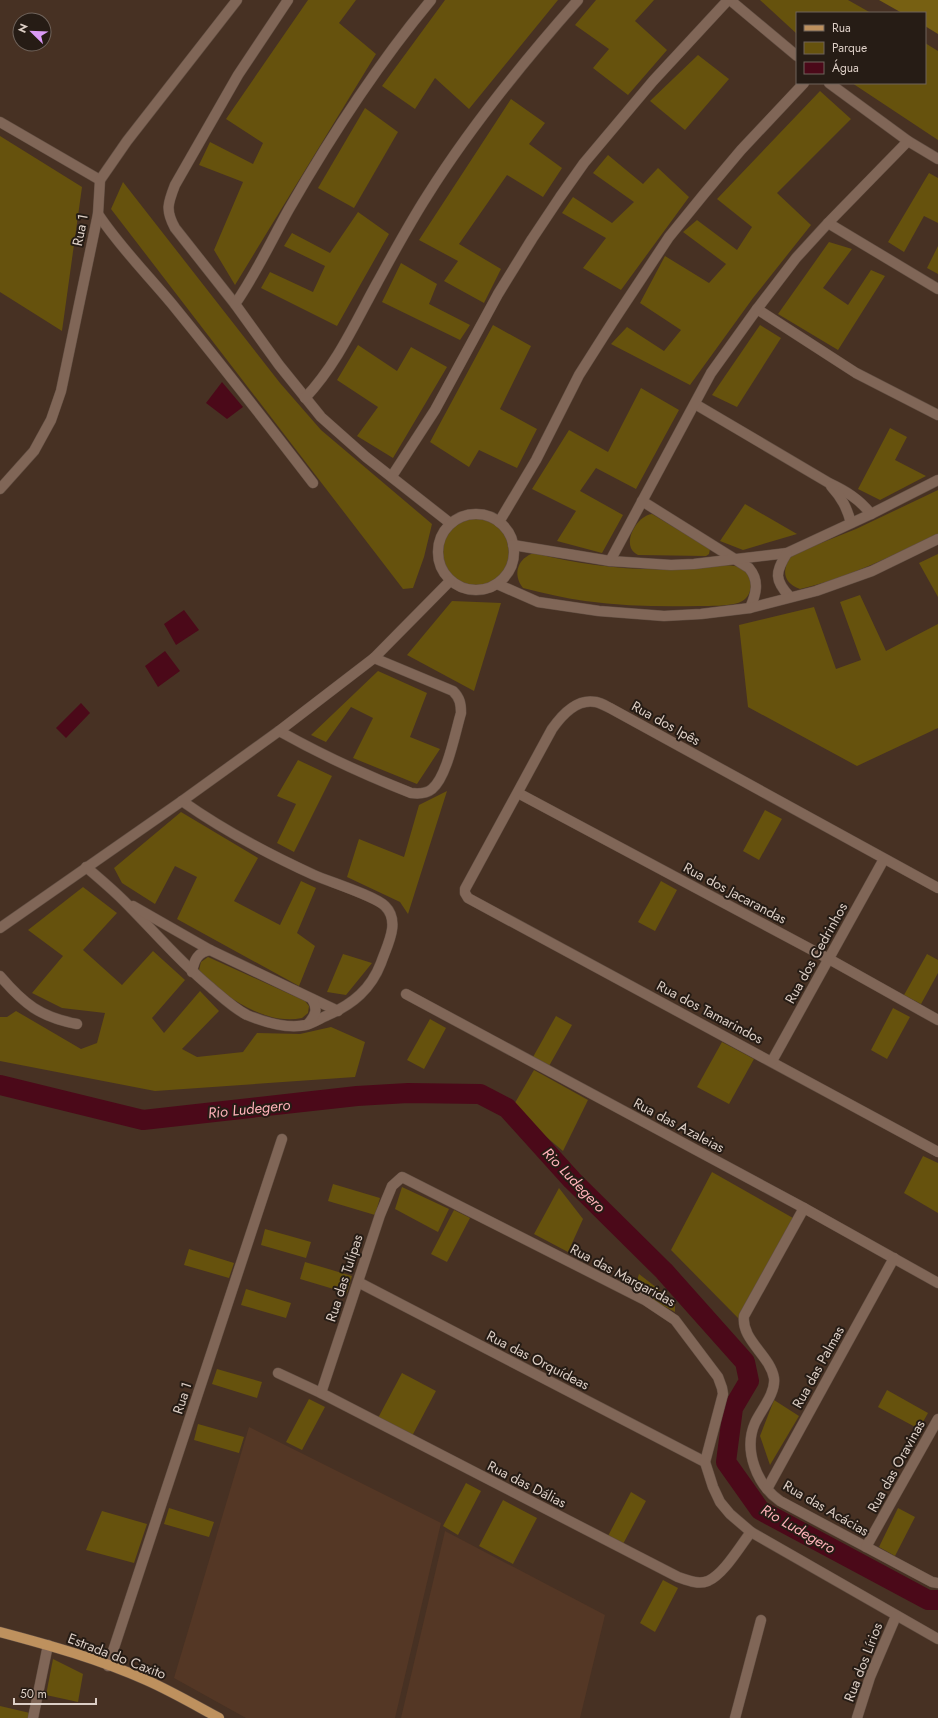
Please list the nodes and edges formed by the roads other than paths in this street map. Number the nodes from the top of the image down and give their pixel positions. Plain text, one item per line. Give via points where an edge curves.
1 (237, 0) edge
2 (288, 0) edge
3 (431, 0) edge
4 (578, 0) edge
5 (729, 0) edge
6 (796, 55) edge
7 (803, 84) edge
8 (830, 84) edge
9 (0, 122) edge
10 (908, 141) junction
11 (938, 159) edge
12 (100, 180) junction
13 (98, 214) junction
14 (828, 223) junction
15 (938, 289) edge
16 (235, 304) junction
17 (757, 308) junction
18 (305, 398) junction
19 (695, 404) junction
20 (938, 415) edge
21 (392, 476) junction
22 (938, 480) edge
23 (313, 483) dead end
24 (829, 483) junction
25 (0, 489) edge
26 (642, 501) junction
27 (871, 514) junction
28 (499, 522) junction
29 (450, 523) junction
30 (851, 523) junction
31 (938, 539) edge
32 (513, 545) junction
33 (787, 553) junction
34 (736, 559) junction
35 (610, 561) junction
36 (450, 581) junction
37 (497, 584) junction
38 (790, 597) junction
39 (750, 608) junction
40 (374, 658) junction
41 (279, 731) junction
42 (518, 792) junction
43 (182, 801) junction
44 (884, 859) junction
45 (86, 867) junction
46 (938, 888) edge
47 (468, 898) joint
48 (123, 900) junction
49 (0, 928) edge
50 (210, 950) junction
51 (829, 959) junction
52 (192, 972) junction
53 (0, 976) edge
54 (406, 994) dead end
55 (312, 999) junction
56 (338, 1011) junction
57 (938, 1020) edge
58 (77, 1024) dead end
59 (306, 1025) junction
60 (772, 1061) junction
61 (282, 1139) dead end
62 (938, 1152) edge
63 (402, 1177) joint
64 (804, 1208) junction
65 (894, 1258) junction
66 (358, 1282) junction
67 (938, 1283) edge
68 (278, 1373) dead end
69 (321, 1393) junction
70 (938, 1419) edge
71 (705, 1462) junction
72 (767, 1489) junction
73 (751, 1532) junction
74 (866, 1547) junction
75 (938, 1583) edge
76 (896, 1616) junction
77 (761, 1620) dead end
78 (0, 1632) edge
79 (938, 1639) edge
80 (48, 1645) junction
81 (108, 1666) junction
82 (33, 1718) edge
83 (219, 1718) edge
84 (735, 1718) edge
85 (857, 1718) edge

1 - 12 street via 127,141
2 - 16 street via 238,75 175,185 168,202 169,218 175,228
3 - 16 street via 376,70 354,103
4 - 18 street via 500,92 450,162 404,235 334,362
5 - 6 street
5 - 21 street via 653,81 584,163 532,238 434,410
7 - 28 street via 741,150 669,237 579,375 536,460
8 - 10 street
9 - 12 street
10 - 11 street
10 - 14 street
12 - 13 street, Rua 1
13 - 23 street via 232,378
13 - 25 street, Rua 1 via 61,391 51,420 34,451
14 - 15 street
14 - 17 street via 796,258
16 - 18 street
17 - 19 street via 711,373
17 - 20 street via 856,373
18 - 21 street via 321,417 366,457
19 - 24 street
19 - 26 street
21 - 29 street
22 - 27 street
24 - 27 street via 852,495
24 - 30 street via 846,506
26 - 34 street
26 - 35 street
27 - 30 street
28 - 29 street via 488,516 474,514 462,516
28 - 32 street via 511,536
29 - 36 street via 442,533 438,546 438,559 442,571
30 - 33 street
31 - 38 street via 872,571 816,591
32 - 35 street
32 - 37 street via 511,567
33 - 34 street
33 - 38 street via 778,566 777,576 783,590
34 - 35 street via 671,565
34 - 39 street via 754,574 756,595
36 - 37 street via 461,588 473,591
36 - 40 street
37 - 39 street via 538,602 599,611 664,616
38 - 39 street
40 - 41 street
40 - 41 street via 453,691 459,698 461,713 444,771 439,781 428,792 411,793 356,771 313,751
41 - 43 street
42 - 44 street, Rua dos Ipês via 559,719 578,705 596,702
42 - 47 street, Rua dos Ipês via 466,885 465,893
42 - 51 street, Rua dos Jacarandas
43 - 45 street
43 - 56 street via 220,827 273,855 386,907 391,915 392,933 378,969 363,993
44 - 46 street, Rua dos Ipês
44 - 51 street, Rua dos Cedrinhos
45 - 48 street
45 - 49 street
47 - 60 street, Rua dos Tamarindos
48 - 50 street
48 - 52 street
50 - 52 street via 198,955
50 - 55 street
51 - 57 street, Rua dos Jacarandas
51 - 60 street, Rua dos Cedrinhos
52 - 59 street via 231,1005 246,1014 274,1023
53 - 58 street via 16,994 38,1011 56,1020
54 - 64 street, Rua das Azaleias
55 - 56 street
55 - 59 street via 316,1011
56 - 59 street
60 - 62 street, Rua dos Tamarindos
61 - 81 street, Rua 1
63 - 66 street, Rua das Tulípas via 388,1194
63 - 71 street, Rua das Margaridas via 645,1300 675,1320 718,1377 722,1388 720,1406
64 - 65 street, Rua das Azaleias
64 - 72 street, Rua das Acácias via 744,1316 744,1327 766,1360 774,1378 773,1389 754,1425 751,1443 751,1457 755,1469
65 - 67 street, Rua das Azaleias
65 - 72 street, Rua das Palmas
66 - 69 street, Rua das Tulípas
66 - 71 street, Rua das Orquídeas
68 - 69 street, Rua das Dálias
69 - 73 street, Rua das Dálias via 689,1581 708,1581 714,1577
70 - 74 street, Rua das Oravinas
71 - 73 street via 720,1502
72 - 74 street, Rua das Acácias via 774,1497 792,1508
73 - 76 street
74 - 75 street, Rua das Acácias
76 - 79 street
76 - 85 street, Rua dos Lírios via 870,1677
77 - 84 street
78 - 80 main road, Estrada do Caxito
80 - 81 main road, Estrada do Caxito
80 - 82 street
81 - 83 main road, Estrada do Caxito via 175,1693

